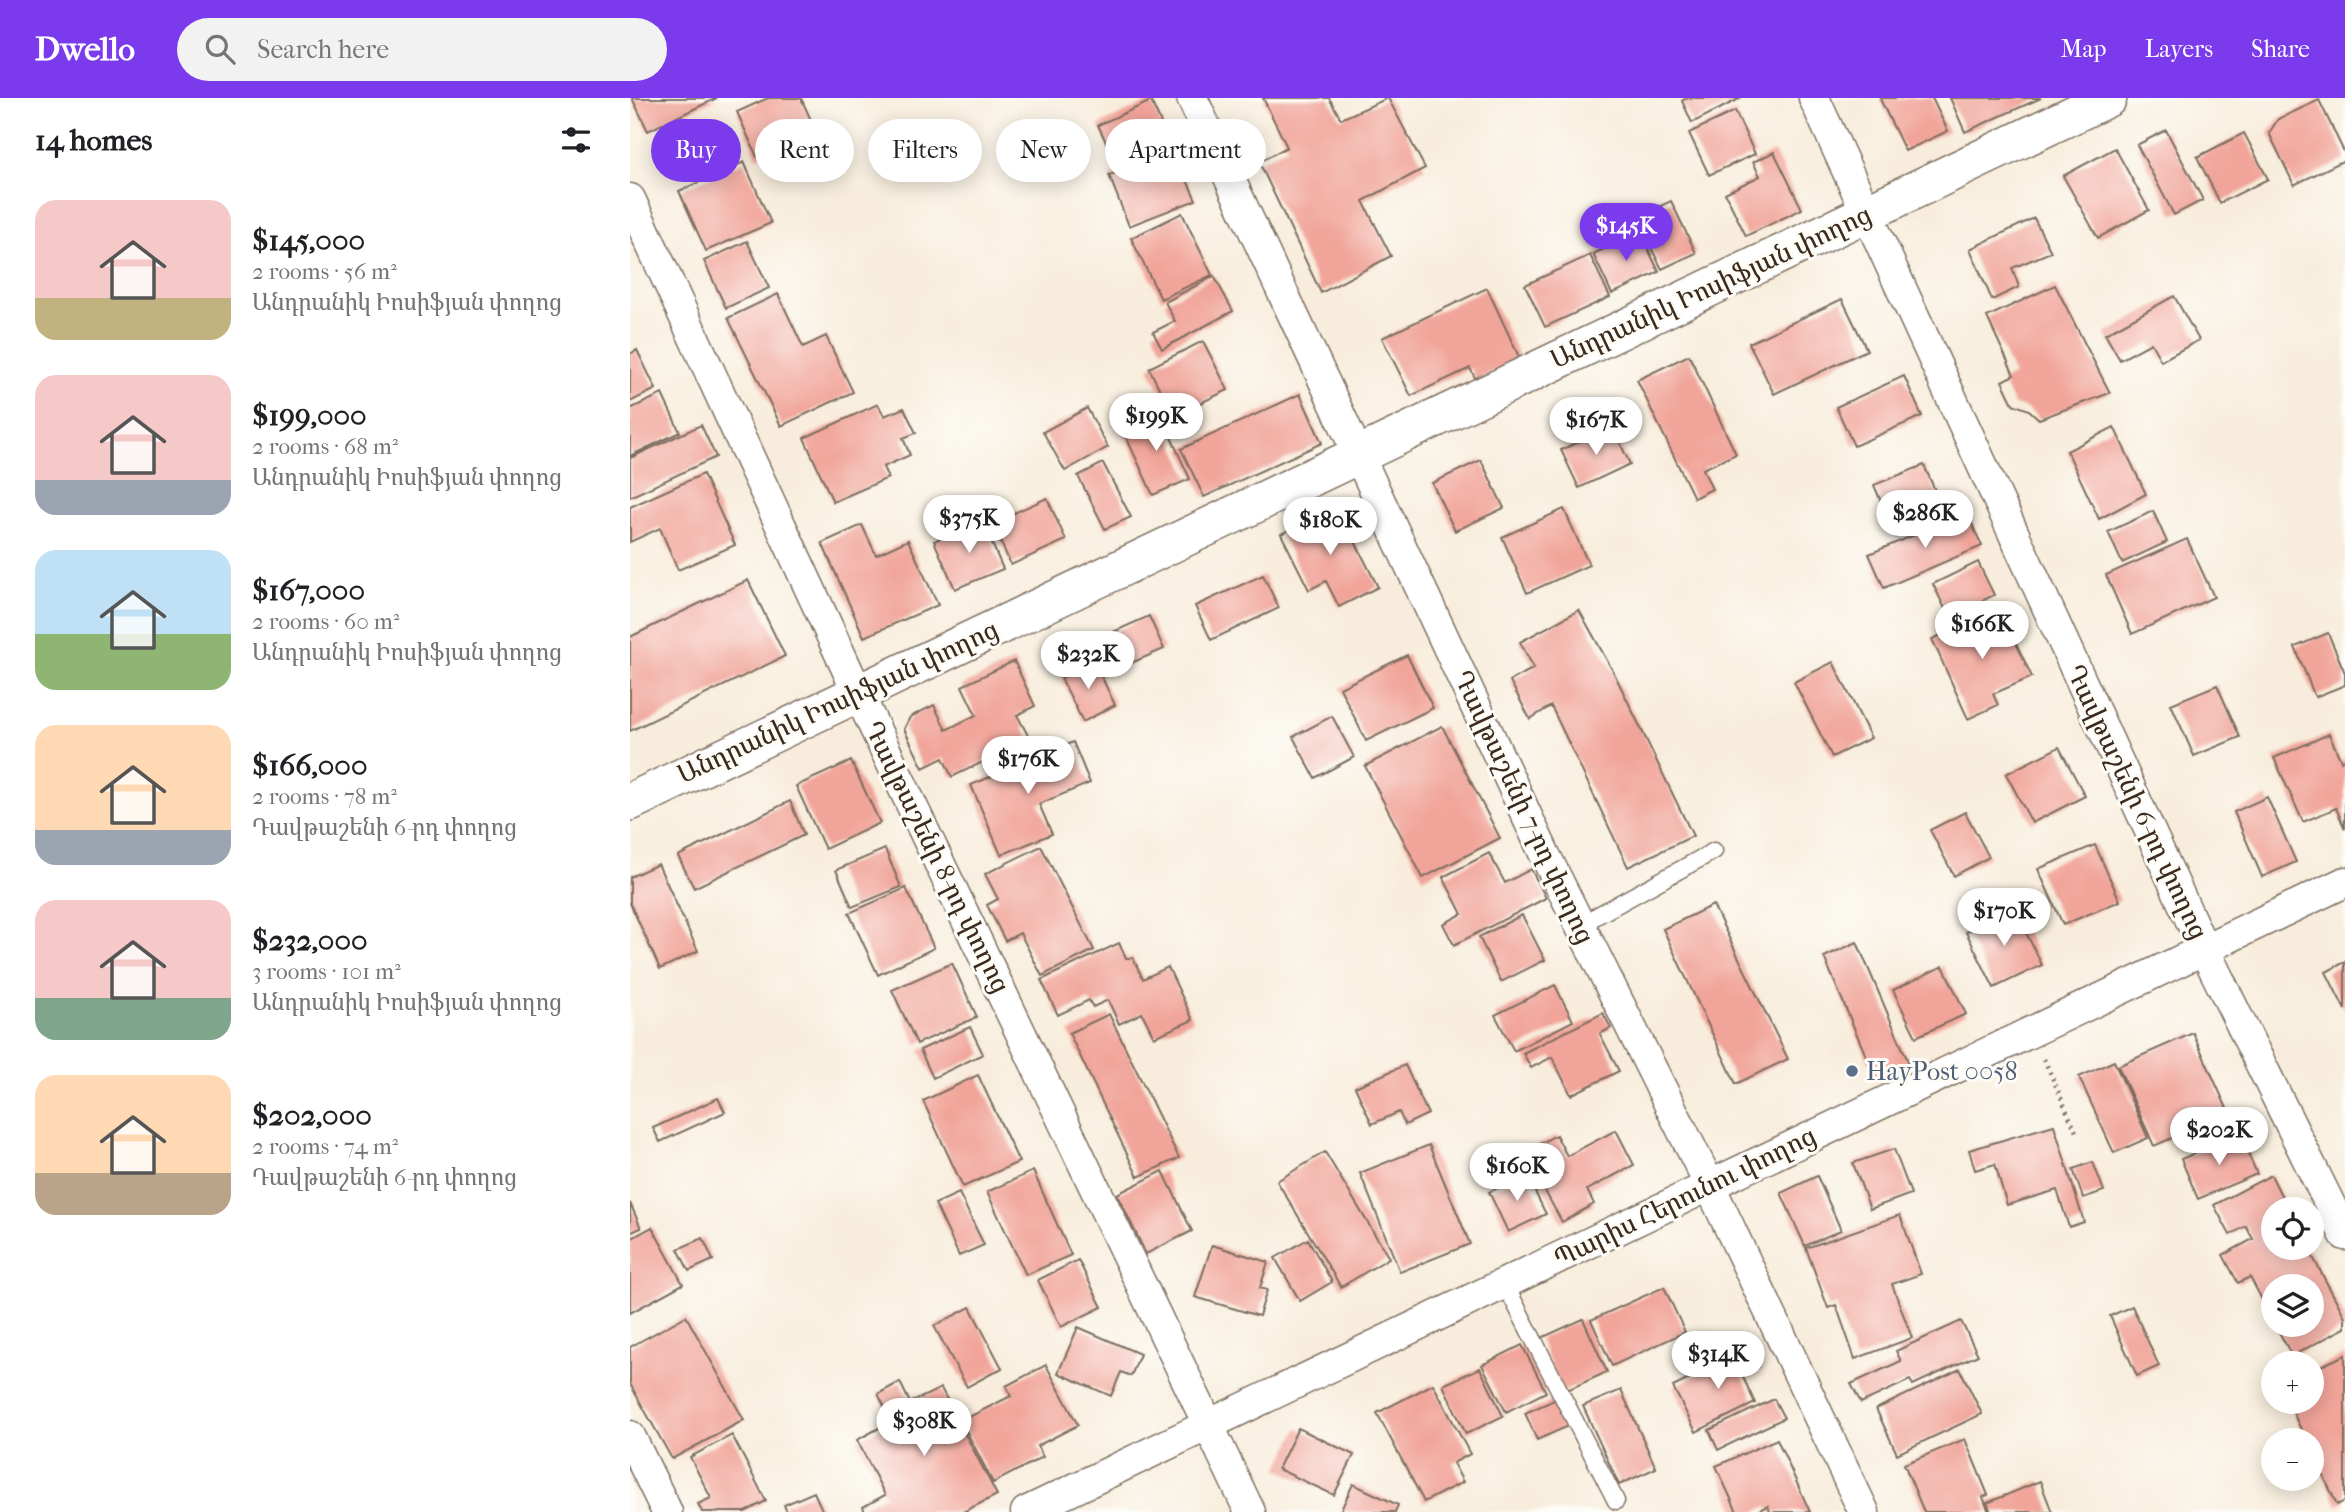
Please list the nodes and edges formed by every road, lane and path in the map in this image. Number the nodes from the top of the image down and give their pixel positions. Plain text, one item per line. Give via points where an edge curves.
1 (1192, 98) edge
2 (1814, 98) edge
3 (2108, 98) edge
4 (630, 199) edge
5 (1867, 213) junction
6 (1359, 455) junction
7 (858, 693) junction
8 (630, 802) edge
9 (1714, 851) dead end
10 (2345, 882) edge
11 (1580, 925) junction
12 (2204, 949) junction
13 (2032, 1032) junction
14 (2077, 1134) dead end
15 (1710, 1186) junction
16 (2345, 1235) edge
17 (1505, 1284) junction
18 (1209, 1425) junction
19 (630, 1436) edge
20 (1616, 1501) dead end
21 (667, 1512) edge
22 (1026, 1512) edge
23 (1250, 1512) edge
24 (1864, 1512) edge

1 - 6 street, Դավթաշենի 7-րդ փողոց
2 - 5 street, Դավթաշենի 6-րդ փողոց
3 - 5 street, Անդրանիկ Իոսիֆյան փողոց
4 - 7 street, Դավթաշենի 8-րդ փողոց
5 - 6 street, Անդրանիկ Իոսիֆյան փողոց
5 - 12 street, Դավթաշենի 6-րդ փողոց
6 - 7 street, Անդրանիկ Իոսիֆյան փողոց
6 - 11 street, Դավթաշենի 7-րդ փողոց
7 - 8 street, Անդրանիկ Իոսիֆյան փողոց
7 - 18 street, Դավթաշենի 8-րդ փողոց
9 - 11 lane
10 - 12 street, Պարիս Հերունու փողոց
11 - 15 street, Դավթաշենի 7-րդ փողոց
12 - 13 street, Պարիս Հերունու փողոց
12 - 16 street, Դավթաշենի 6-րդ փողոց
13 - 14 path
13 - 15 street, Պարիս Հերունու փողոց
15 - 17 street, Պարիս Հերունու փողոց
15 - 24 street, Դավթաշենի 7-րդ փողոց
17 - 18 street, Պարիս Հերունու փողոց
17 - 20 lane
18 - 22 street, Պարիս Հերունու փողոց
18 - 23 street, Դավթաշենի 8-րդ փողոց
19 - 21 street

